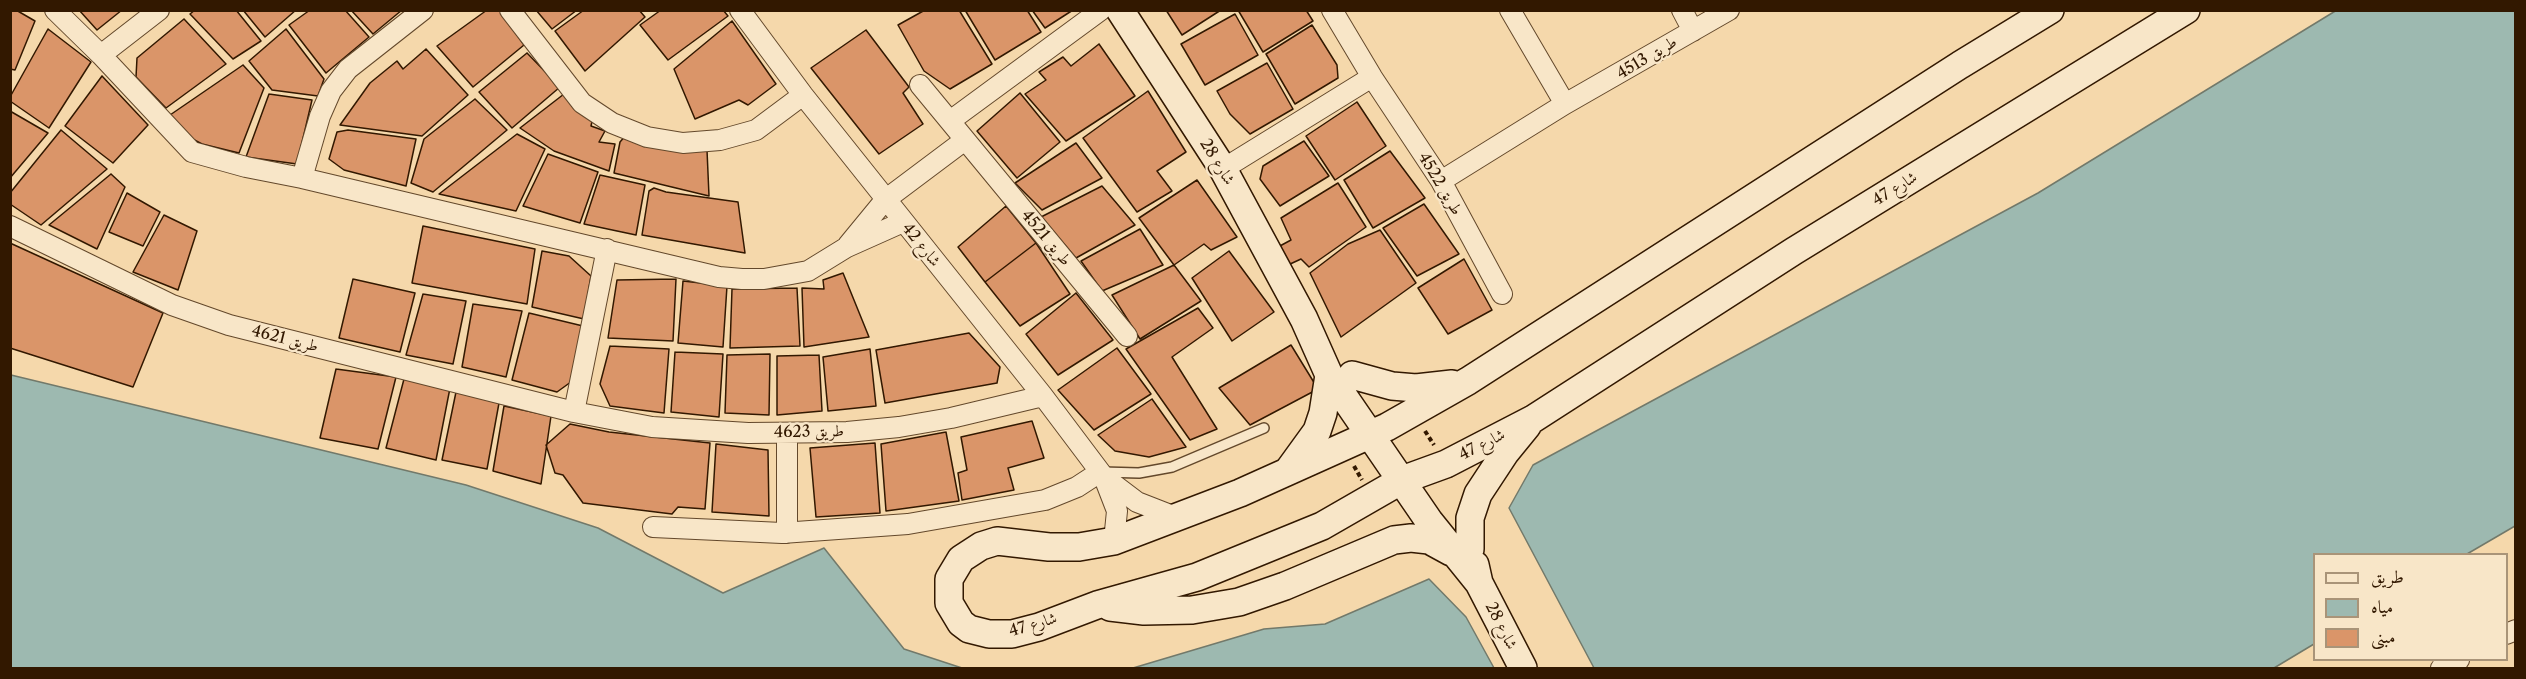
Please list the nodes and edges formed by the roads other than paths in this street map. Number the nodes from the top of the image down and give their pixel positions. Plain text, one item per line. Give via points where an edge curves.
1 (55, 10) edge
2 (159, 10) edge
3 (423, 10) edge
4 (510, 10) edge
5 (740, 10) edge
6 (1101, 10) edge
7 (1120, 10) edge
8 (1332, 10) edge
9 (1510, 10) edge
10 (1682, 10) edge
11 (1729, 10) edge
12 (2050, 10) edge
13 (2186, 10) edge
14 (1693, 31) junction
15 (101, 55) junction
16 (1372, 77) junction
17 (920, 84) dead end
18 (803, 95) junction
19 (1565, 104) junction
20 (950, 121) junction
21 (965, 140) junction
22 (1223, 168) junction
23 (302, 178) junction
24 (1441, 181) junction
25 (885, 200) junction
26 (903, 222) junction
27 (10, 226) edge
28 (847, 247) junction
29 (607, 249) junction
30 (1502, 294) dead end
31 (1127, 336) dead end
32 (1341, 375) junction
33 (1468, 381) junction
34 (1043, 396) junction
35 (574, 412) junction
36 (1533, 419) junction
37 (1264, 428) dead end
38 (1378, 431) junction
39 (787, 433) junction
40 (1287, 472) junction
41 (1102, 475) junction
42 (1410, 477) junction
43 (1178, 518) junction
44 (653, 527) dead end
45 (787, 533) junction
46 (1114, 541) junction
47 (1462, 552) junction
48 (1097, 605) junction
49 (2457, 661) edge
50 (1523, 669) edge
51 (2441, 669) edge

1 - 15 street
2 - 15 street
3 - 23 street via 348,69 331,91
4 - 18 street via 582,103 612,123 647,137 683,143 720,140 756,130
5 - 18 street, شارع 42
6 - 20 street
7 - 22 street, شارع 28
8 - 16 street, طريق 4522
9 - 19 street
10 - 14 street
11 - 14 street, طريق 4513
12 - 33 street, شارع 47
13 - 36 street, شارع 47 via 1794,251
14 - 19 street, طريق 4513
15 - 23 street via 192,152
16 - 22 street
16 - 24 street, طريق 4522
17 - 20 street, طريق 4521
18 - 25 street, شارع 42
19 - 24 street, طريق 4513
20 - 21 street, طريق 4521
21 - 25 street
21 - 31 street, طريق 4521
22 - 32 street, شارع 28 via 1304,319
23 - 29 street
24 - 30 street, طريق 4522
25 - 26 street, شارع 42
25 - 28 street
26 - 28 street
26 - 34 street, شارع 42
27 - 35 street, طريق 4621 via 172,305 229,325
28 - 29 street via 808,271 764,279 719,277
29 - 35 street
32 - 33 street via 1416,388
32 - 38 street, شارع 28
32 - 40 street via 1317,431
33 - 38 street, شارع 47
34 - 39 street, طريق 4623 via 899,427
34 - 41 street, شارع 42
35 - 39 street, طريق 4623 via 652,427
36 - 42 street, شارع 47 via 1446,464
36 - 47 street via 1478,494
37 - 41 lane via 1172,467
38 - 40 street, شارع 47
38 - 42 street, شارع 28
39 - 45 street
40 - 43 street, شارع 47
41 - 43 street, شارع 42 via 1137,502
41 - 45 street via 1045,500 1008,507 908,524
41 - 46 street, شارع 42 via 1117,511
42 - 47 street, شارع 28
42 - 48 street, شارع 47 via 1322,526 1197,577
43 - 46 street, شارع 47
44 - 45 street
46 - 48 street, شارع 47 via 1079,547 997,541 961,559 949,579 949,603 961,623 989,634 1012,634 1039,627
47 - 48 street via 1429,540 1394,540 1239,602 1192,610 1144,611
47 - 50 street, شارع 28
49 - 51 street

